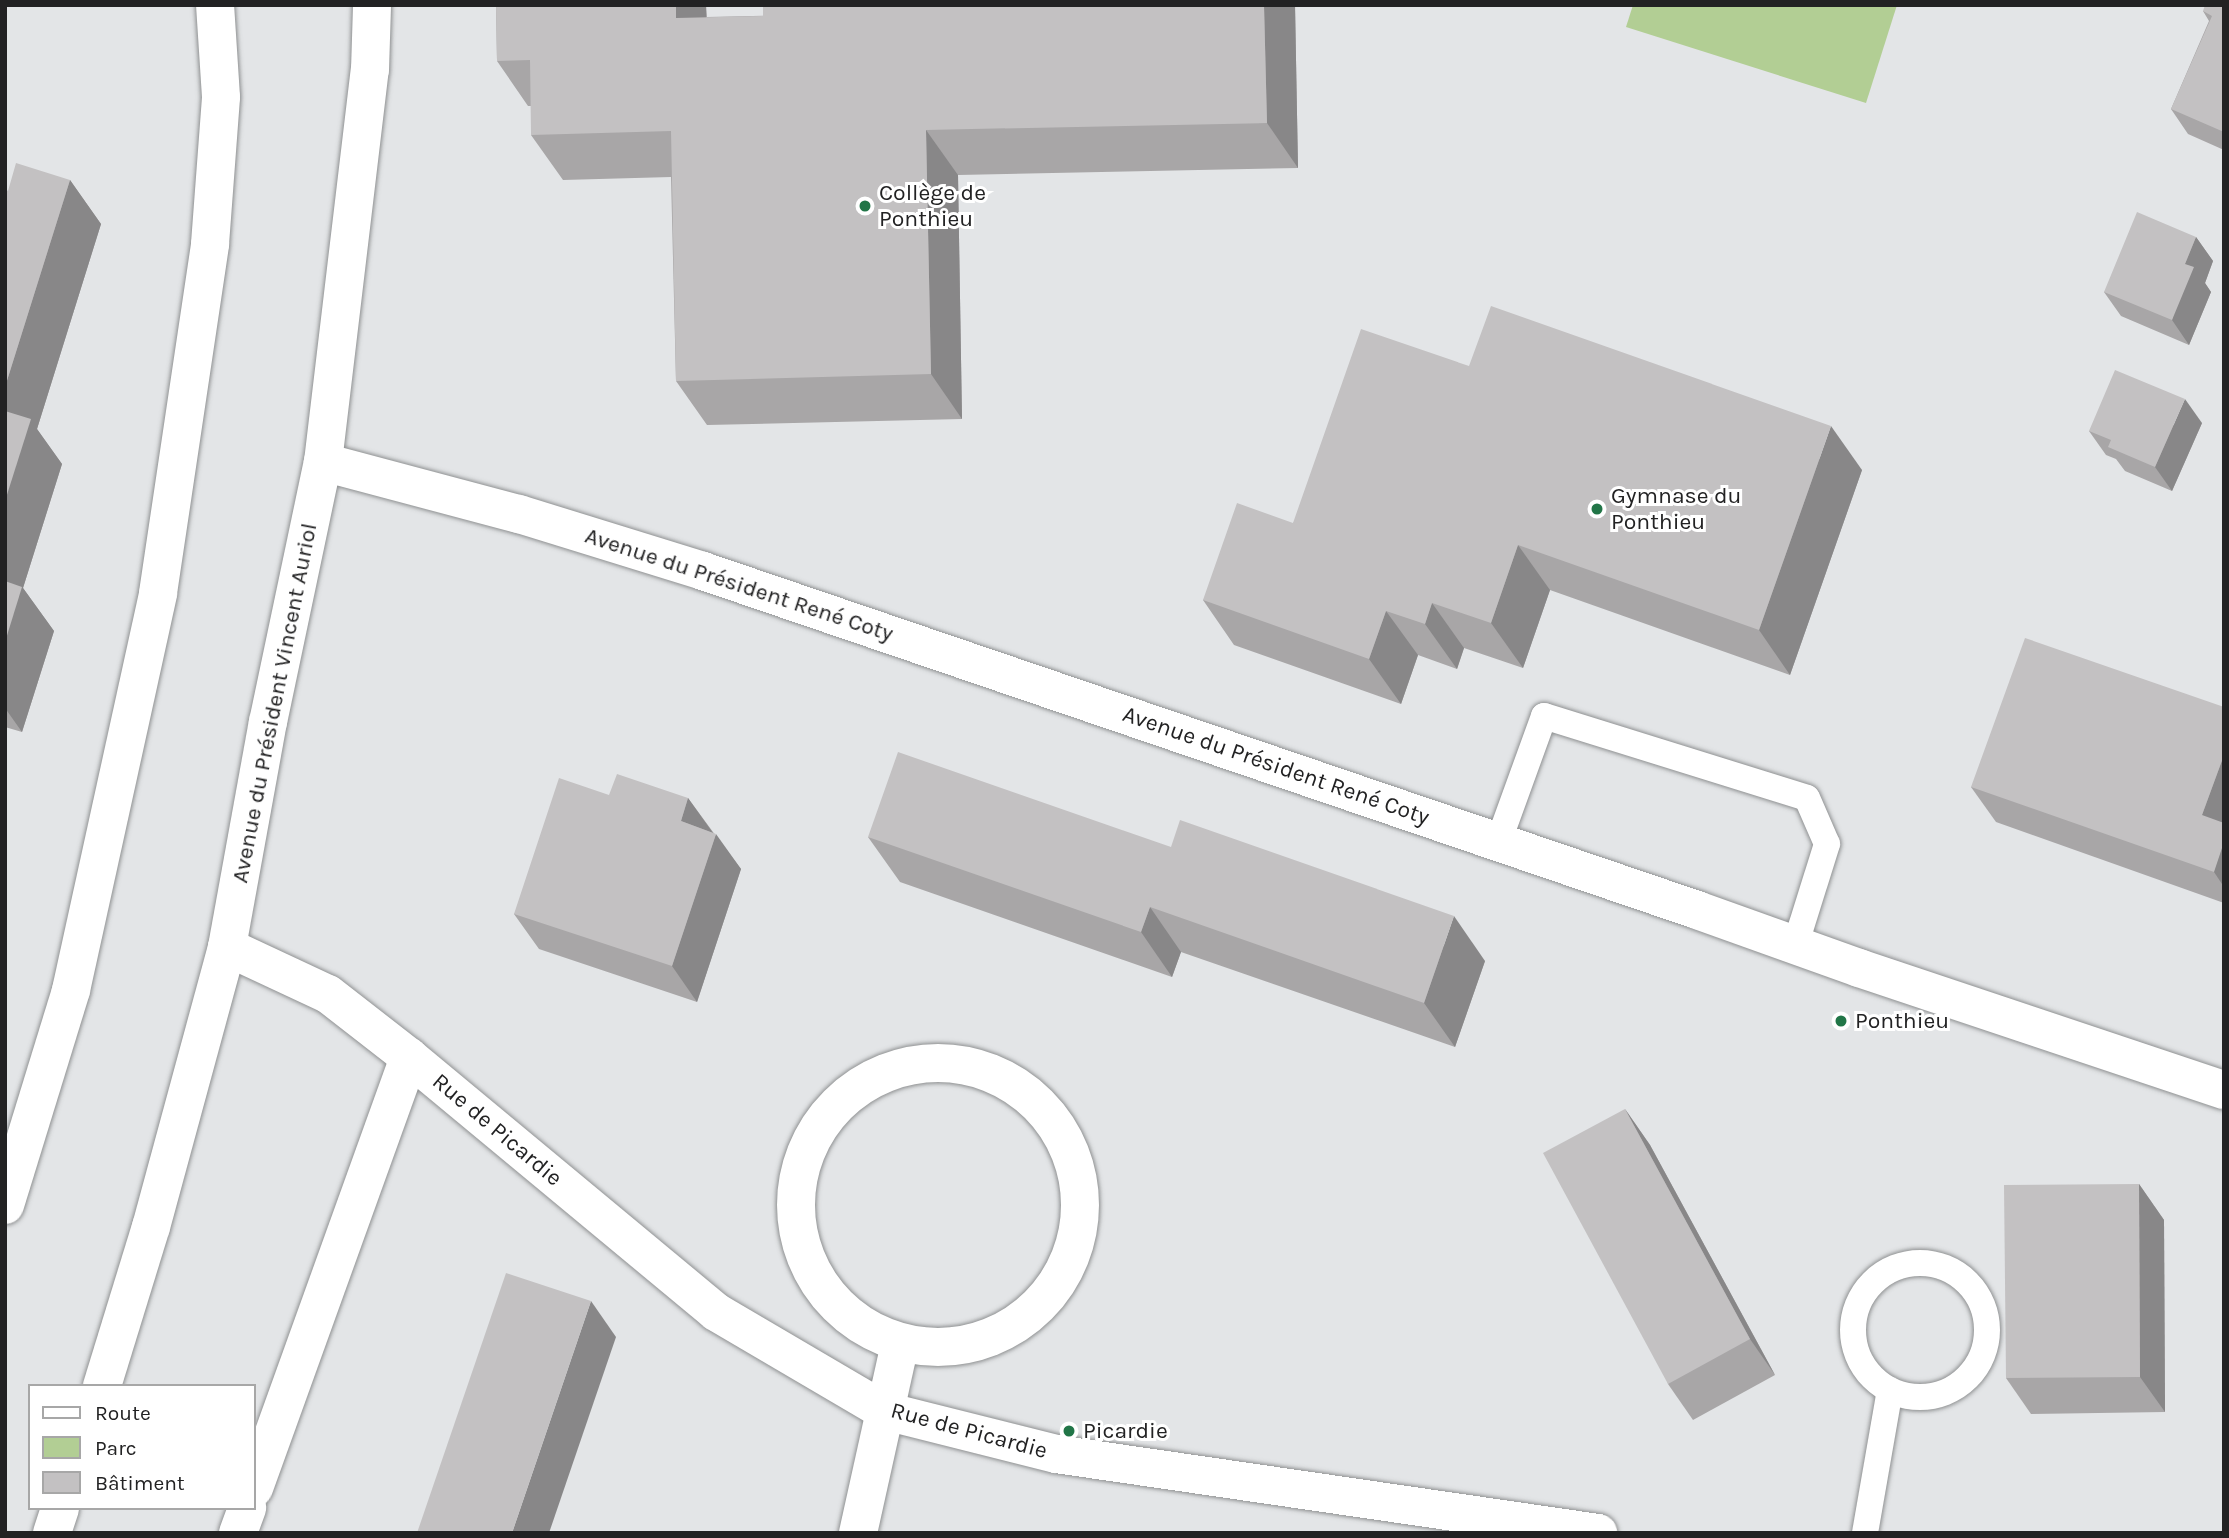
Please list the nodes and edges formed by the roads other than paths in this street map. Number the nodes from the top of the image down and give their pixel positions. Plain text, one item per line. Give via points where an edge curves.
1 (215, 5) edge
2 (372, 5) edge
3 (323, 462) junction
4 (1499, 843) junction
5 (1795, 946) junction
6 (228, 947) junction
7 (409, 1057) junction
8 (2224, 1090) edge
9 (5, 1205) edge
10 (900, 1343) junction
11 (103, 1384) edge
12 (1890, 1390) junction
13 (885, 1411) junction
14 (256, 1482) edge
15 (59, 1510) edge
16 (246, 1510) edge
17 (51, 1533) edge
18 (238, 1533) edge
19 (858, 1533) edge
20 (1598, 1533) edge
21 (1865, 1533) edge

1 - 9 street via 220,97 210,244 158,593 71,990
2 - 3 street, Avenue du Président Vincent Auriol via 370,70
3 - 4 street, Avenue du Président René Coty via 519,514 703,571
3 - 6 street, Avenue du Président Vincent Auriol via 268,722
4 - 5 street, Avenue du Président René Coty
4 - 5 lane via 1544,716 1807,798 1828,844
5 - 8 street, Avenue du Président René Coty
6 - 7 street, Rue de Picardie via 328,994
6 - 11 street, Avenue du Président Vincent Auriol
7 - 13 street, Rue de Picardie via 716,1312
7 - 14 street, Rue de Picardie
10 - 10 street via 947,1347 993,1337 1033,1312 1062,1275 1079,1231 1080,1184 1066,1139 1037,1102 999,1075 953,1063 906,1066 862,1084 827,1115 803,1156 794,1202 801,1248 823,1290 858,1323
10 - 13 street
12 - 12 lane via 1911,1397 1934,1396 1955,1388 1972,1374 1983,1355 1988,1333 1976,1290 1940,1265 1917,1262 1896,1267 1862,1295 1854,1315 1853,1338 1859,1359 1872,1377
12 - 21 lane
13 - 19 street
13 - 20 street, Rue de Picardie via 1056,1454
15 - 17 street
16 - 18 street

